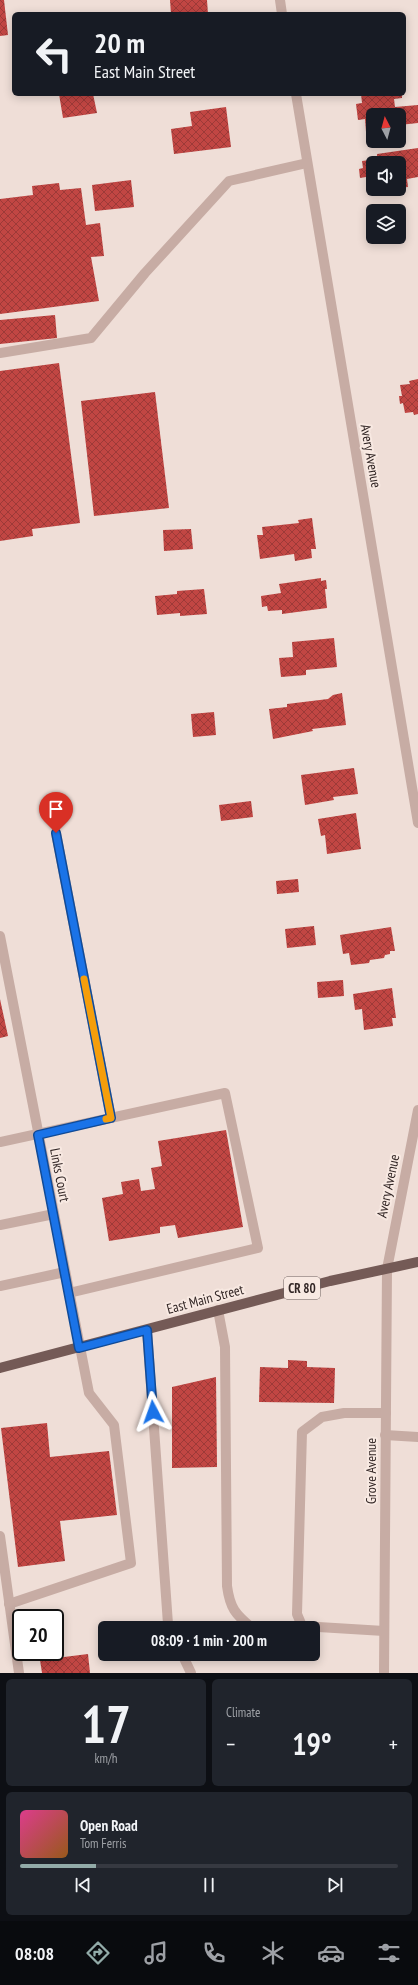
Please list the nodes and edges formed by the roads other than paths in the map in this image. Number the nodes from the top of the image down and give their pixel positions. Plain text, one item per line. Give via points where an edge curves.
1 (280, 0) edge
2 (282, 12) edge
3 (296, 96) edge
4 (307, 163) junction
5 (0, 352) edge
6 (418, 823) edge
7 (56, 833) dead end
8 (0, 936) edge
9 (418, 1110) edge
10 (111, 1118) junction
11 (38, 1135) junction
12 (0, 1142) edge
13 (54, 1214) junction
14 (0, 1225) edge
15 (418, 1262) edge
16 (387, 1269) junction
17 (64, 1272) junction
18 (0, 1286) edge
19 (69, 1293) junction
20 (218, 1310) junction
21 (147, 1330) junction
22 (79, 1348) junction
23 (0, 1368) edge
24 (386, 1413) junction
25 (385, 1435) junction
26 (418, 1436) edge
27 (0, 1536) edge
28 (10, 1604) junction
29 (168, 1621) edge
30 (243, 1621) edge
31 (299, 1621) edge
32 (320, 1628) edge
33 (384, 1632) junction
34 (185, 1661) edge
35 (19, 1673) edge
36 (191, 1673) edge
37 (384, 1673) edge

1 - 2 street
3 - 4 street, Avery Avenue
4 - 5 street via 229,181 145,273 92,338
4 - 6 street, Avery Avenue
7 - 10 street
8 - 11 street, Links Court
9 - 16 street, Avery Avenue
10 - 11 street
10 - 19 street via 224,1092 258,1248
11 - 12 street
11 - 13 street, Links Court
13 - 14 street
13 - 17 street, Links Court
15 - 16 main road, East Main Street / CR 80
16 - 20 main road, East Main Street / CR 80
16 - 24 street, Grove Avenue
17 - 18 street
17 - 19 street, Links Court
19 - 22 street, Links Court
20 - 21 main road, East Main Street / CR 80
20 - 30 street via 225,1347 227,1586 230,1603 236,1615
21 - 22 main road, East Main Street / CR 80
21 - 29 street
22 - 23 main road, East Main Street / CR 80
22 - 28 street, Links Court via 89,1393 114,1426 131,1563
24 - 25 street, Grove Avenue
24 - 31 street via 344,1413 322,1417 302,1432
25 - 26 street
25 - 33 street, Grove Avenue
27 - 28 street
28 - 35 street
32 - 33 street
33 - 37 street, Grove Avenue
34 - 36 street

